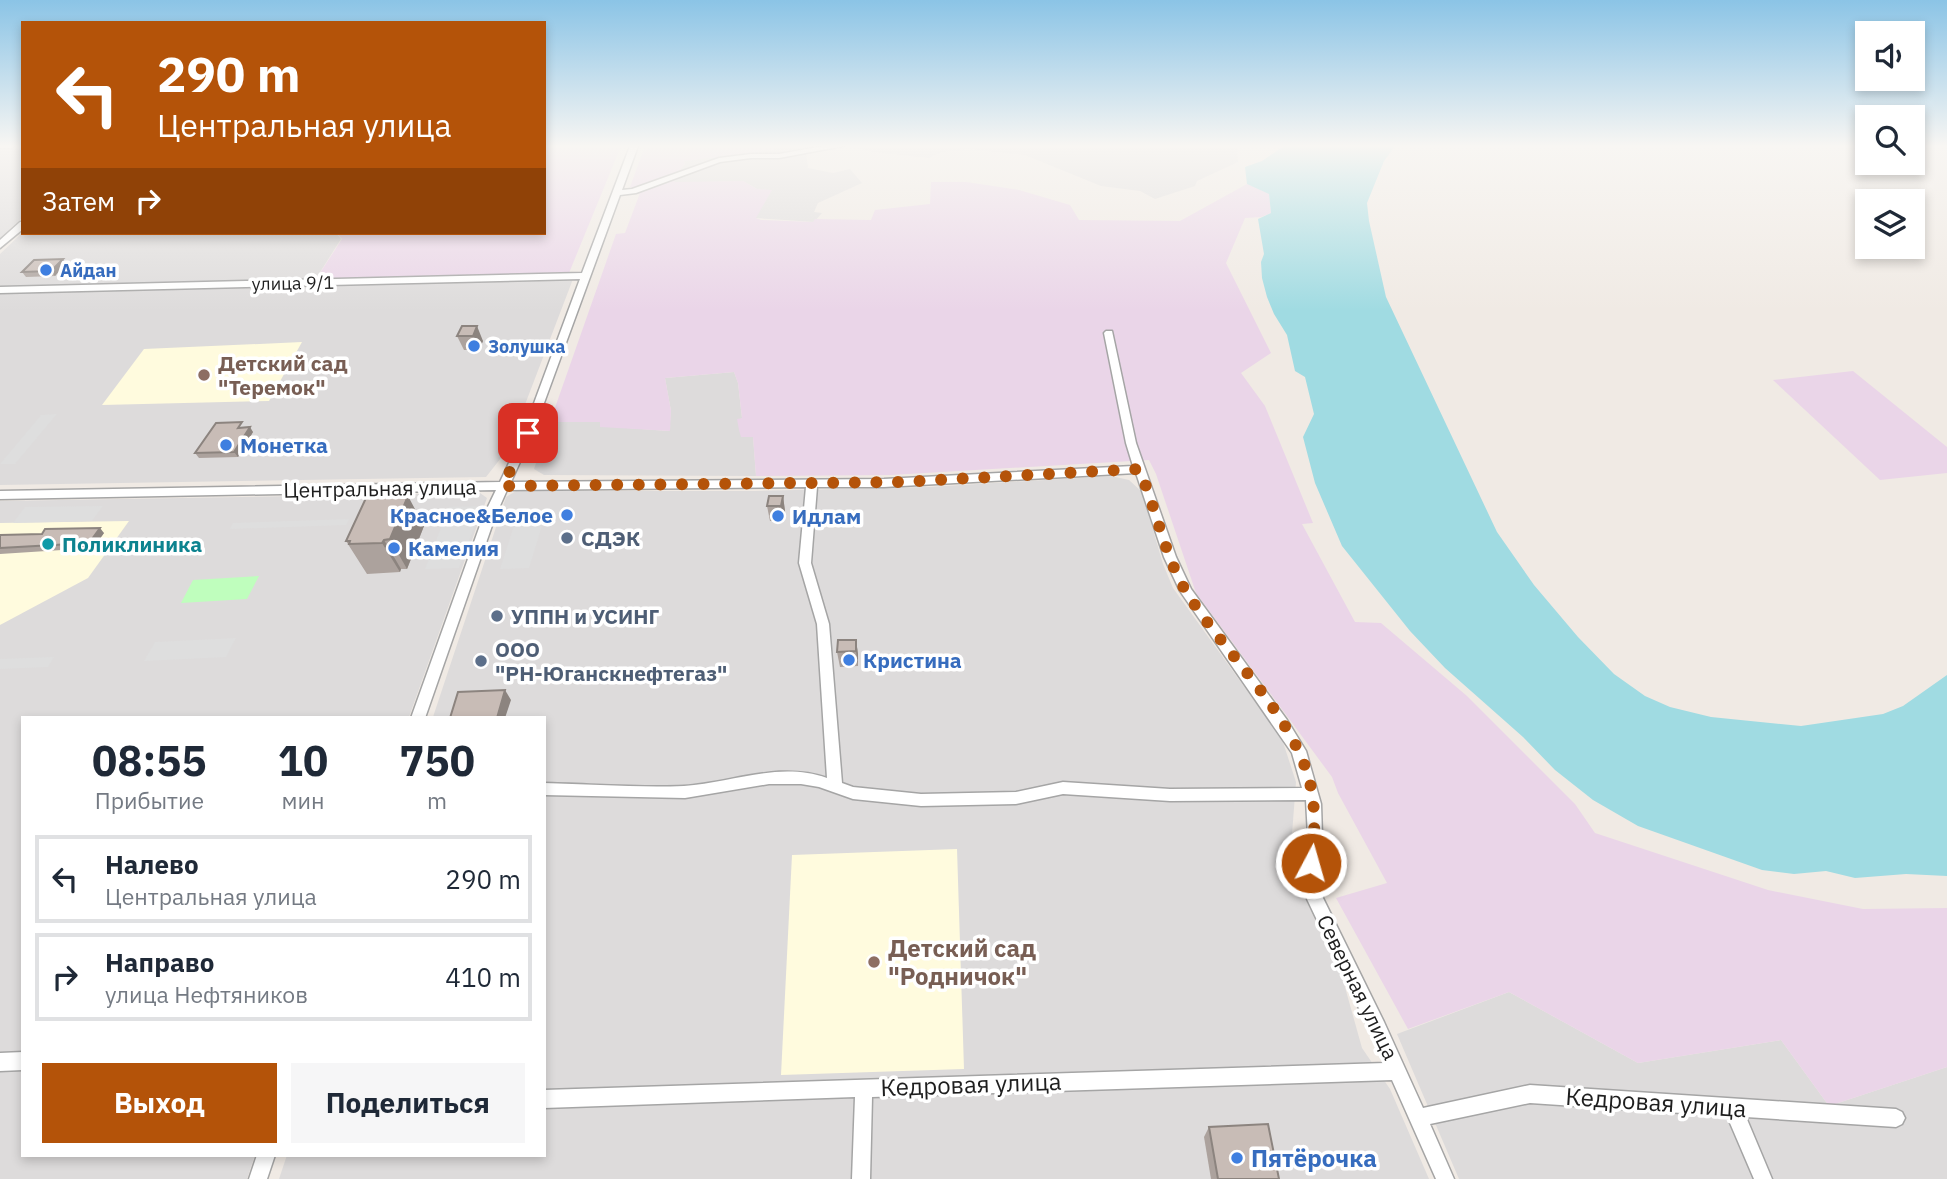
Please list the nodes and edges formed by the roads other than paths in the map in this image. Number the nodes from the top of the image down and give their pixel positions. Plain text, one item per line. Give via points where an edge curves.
1 (613, 201) edge
2 (21, 226) edge
3 (0, 245) edge
4 (586, 276) junction
5 (0, 290) edge
6 (1109, 333) dead end
7 (1139, 469) junction
8 (812, 484) junction
9 (503, 486) junction
10 (0, 495) edge
11 (419, 716) edge
12 (835, 786) junction
13 (546, 789) edge
14 (1312, 794) junction
15 (21, 1061) edge
16 (0, 1062) edge
17 (1398, 1071) junction
18 (864, 1087) junction
19 (546, 1099) edge
20 (1733, 1108) junction
21 (1418, 1118) junction
22 (1896, 1118) dead end
23 (265, 1157) edge
24 (258, 1179) edge
25 (861, 1179) edge
26 (1445, 1179) edge
27 (1763, 1179) edge

1 - 4 street
2 - 3 street
4 - 5 street, улица 9/1
4 - 9 street via 528,433
6 - 7 street, Северная улица
7 - 8 street, Центральная улица
7 - 14 street, Северная улица via 1177,576 1292,738
8 - 9 street, Центральная улица
8 - 12 street via 805,563 823,624
9 - 10 street, Центральная улица
9 - 11 street
12 - 13 street via 801,778 769,778 685,792
12 - 14 street via 853,793 921,800 1003,799 1063,788 1170,795
14 - 17 street, Северная улица via 1315,899
15 - 16 street
17 - 18 street, Кедровая улица
17 - 21 street, Северная улица
18 - 19 street, Кедровая улица
18 - 25 street
20 - 21 street, Кедровая улица via 1530,1094
20 - 22 street, Кедровая улица
20 - 27 street
21 - 26 street, Северная улица
23 - 24 street

